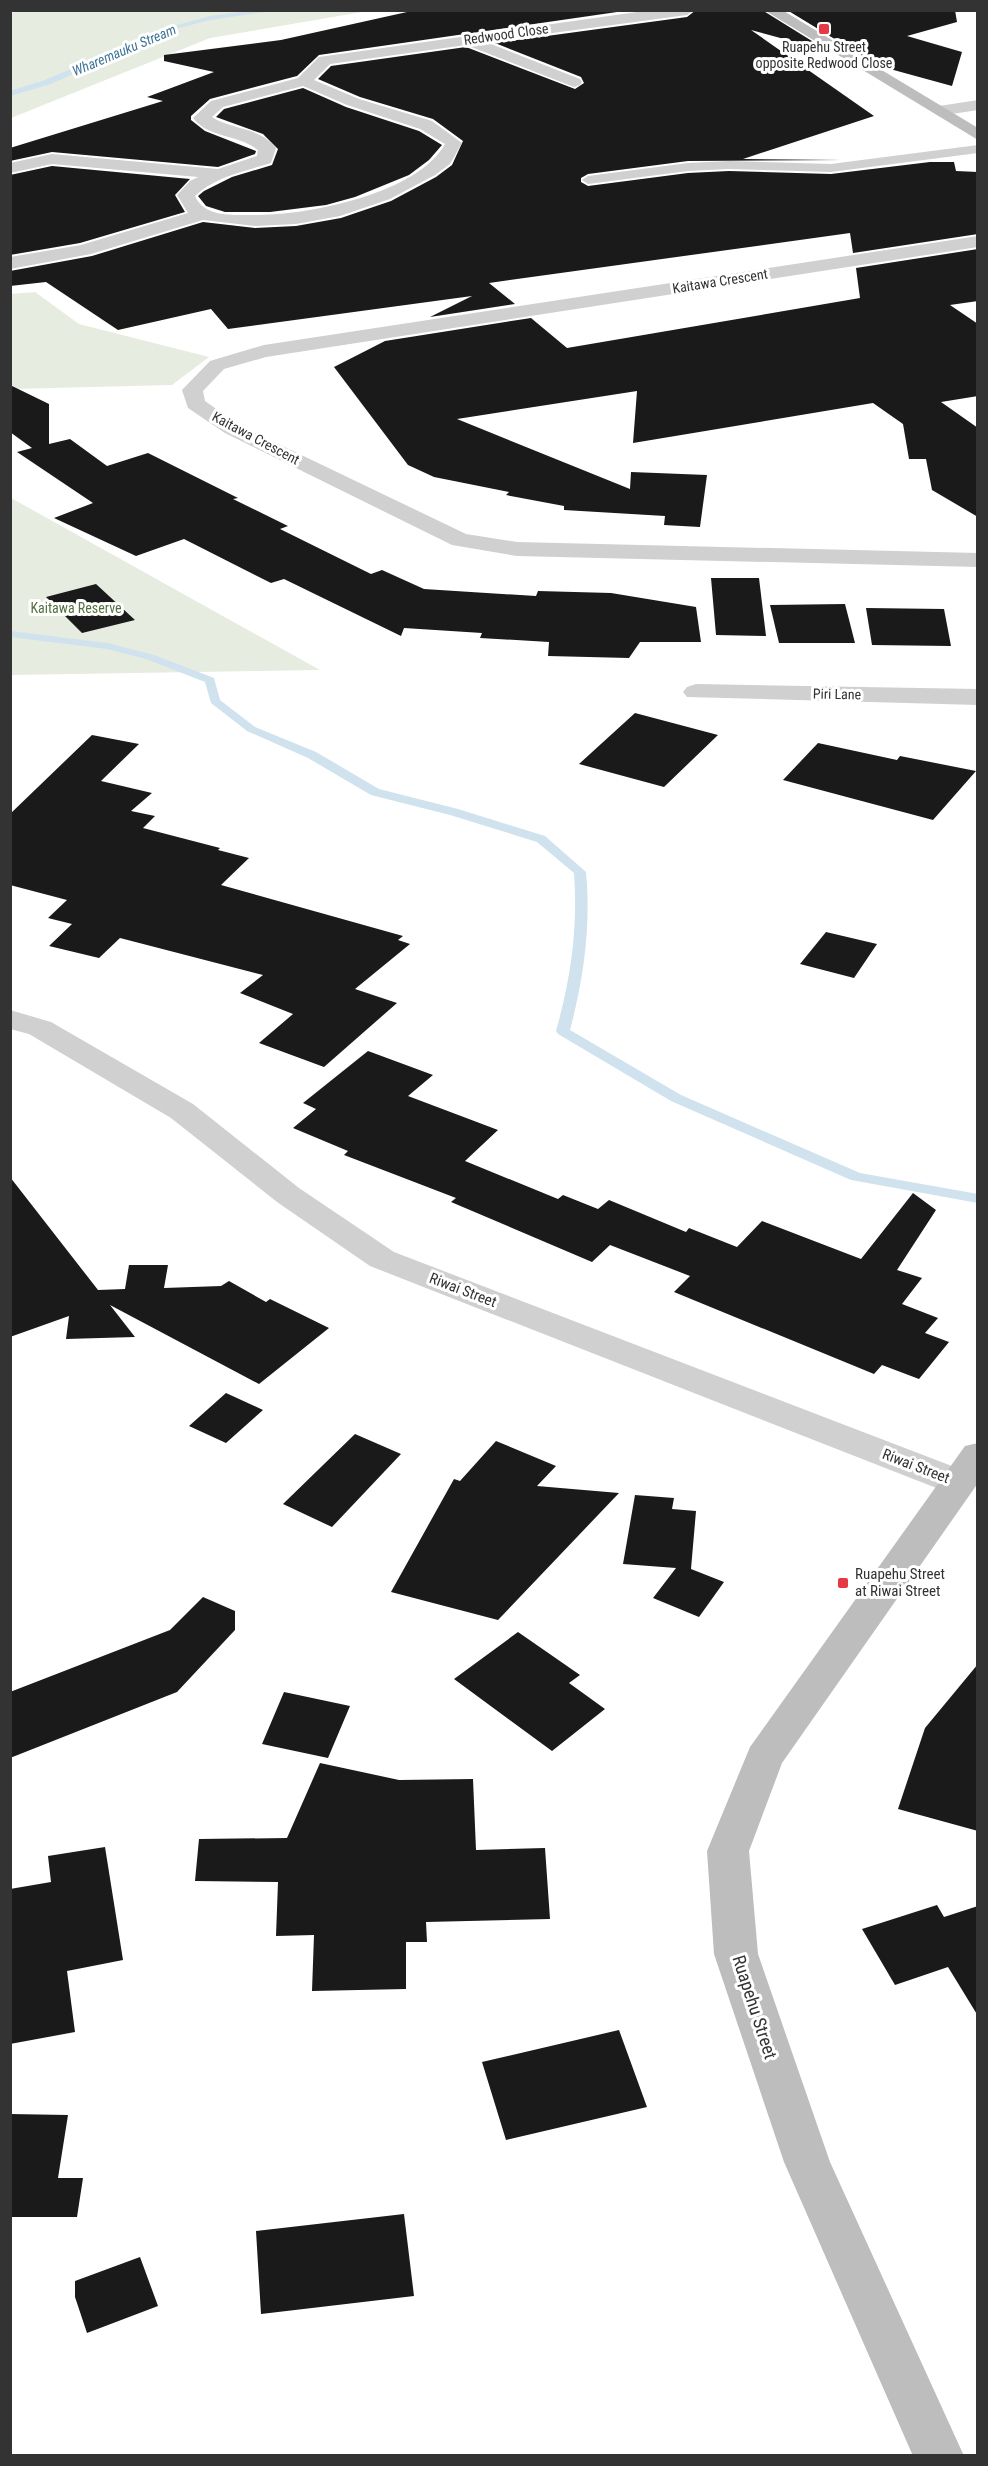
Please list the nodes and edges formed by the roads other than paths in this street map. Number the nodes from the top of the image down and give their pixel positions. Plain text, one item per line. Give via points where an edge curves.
1 (687, 10) edge
2 (771, 10) edge
3 (467, 40) junction
4 (304, 81) junction
5 (574, 82) dead end
6 (978, 105) edge
7 (939, 111) junction
8 (978, 135) edge
9 (978, 149) edge
10 (10, 168) edge
11 (219, 174) junction
12 (588, 180) dead end
13 (201, 215) junction
14 (978, 241) edge
15 (10, 263) edge
16 (978, 560) edge
17 (696, 692) dead end
18 (978, 697) edge
19 (10, 1019) edge
20 (967, 1469) edge
21 (939, 2456) edge

1 - 3 street, Redwood Close
2 - 7 street
3 - 4 street, Redwood Close via 325,60
3 - 5 street
4 - 11 street via 217,104 201,118 221,130 251,136 267,148 265,159
4 - 13 street via 426,125 454,143 441,164 347,209 261,220
6 - 7 street
7 - 8 street
9 - 12 lane via 839,167 688,167
10 - 11 street via 52,159
11 - 13 street via 196,185 186,195 190,206
13 - 15 street via 84,250
14 - 16 street, Kaitawa Crescent via 264,351 218,365 192,390 195,404 232,429 460,540 517,549
17 - 18 street, Piri Lane
19 - 20 street, Riwai Street via 40,1028 182,1111 288,1195 382,1259
20 - 21 street, Ruapehu Street via 764,1758 728,1851 736,1954 804,2151

